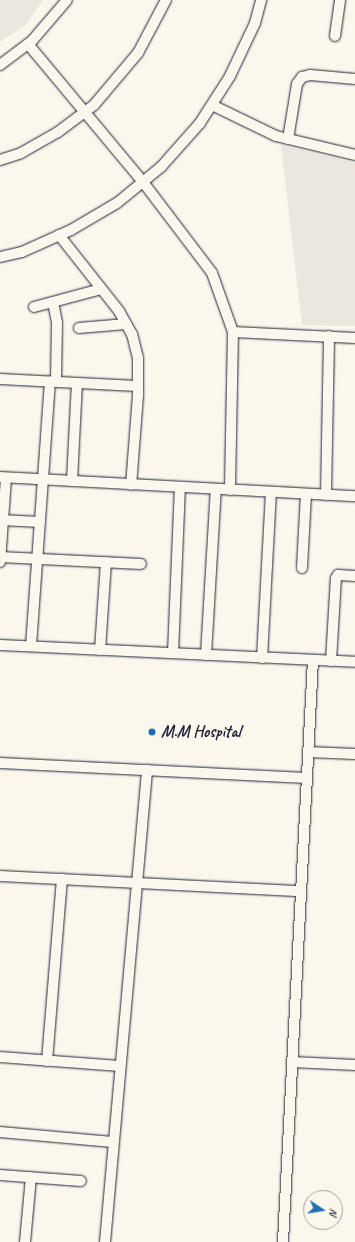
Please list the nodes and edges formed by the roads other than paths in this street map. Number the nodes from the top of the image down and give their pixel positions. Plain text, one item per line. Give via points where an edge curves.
1 (67, 0) edge
2 (166, 0) edge
3 (261, 0) edge
4 (340, 0) edge
5 (335, 36) dead end
6 (28, 44) junction
7 (0, 65) edge
8 (355, 79) edge
9 (212, 105) junction
10 (84, 112) junction
11 (288, 139) junction
12 (355, 155) edge
13 (0, 160) edge
14 (142, 182) junction
15 (59, 235) junction
16 (0, 257) edge
17 (101, 289) junction
18 (53, 302) junction
19 (34, 307) dead end
20 (126, 324) junction
21 (79, 328) dead end
22 (233, 332) junction
23 (329, 336) junction
24 (355, 338) edge
25 (0, 379) edge
26 (53, 382) junction
27 (76, 383) junction
28 (138, 386) junction
29 (3, 478) edge
30 (43, 480) junction
31 (72, 481) junction
32 (131, 485) junction
33 (180, 487) junction
34 (216, 489) junction
35 (230, 490) junction
36 (271, 492) junction
37 (306, 494) junction
38 (326, 495) junction
39 (355, 496) edge
40 (1, 520) edge
41 (40, 522) junction
42 (0, 557) edge
43 (37, 559) junction
44 (0, 562) edge
45 (106, 562) junction
46 (141, 564) dead end
47 (302, 568) dead end
48 (355, 576) edge
49 (0, 644) edge
50 (31, 646) junction
51 (100, 650) junction
52 (173, 653) junction
53 (206, 655) junction
54 (262, 658) junction
55 (313, 660) junction
56 (331, 661) junction
57 (355, 662) edge
58 (308, 752) junction
59 (355, 754) edge
60 (0, 763) edge
61 (147, 770) junction
62 (307, 778) junction
63 (0, 876) edge
64 (62, 879) junction
65 (137, 883) junction
66 (301, 891) junction
67 (0, 1057) edge
68 (46, 1061) junction
69 (292, 1062) junction
70 (355, 1065) edge
71 (120, 1066) junction
72 (0, 1132) edge
73 (114, 1142) junction
74 (0, 1175) edge
75 (32, 1177) junction
76 (82, 1181) dead end
77 (25, 1242) edge
78 (105, 1242) edge
79 (283, 1242) edge

1 - 6 street
2 - 10 street via 138,53 94,105
3 - 9 street via 255,23
4 - 5 street
6 - 7 street
6 - 10 street
8 - 11 street via 310,75 302,77 297,84
9 - 11 street
9 - 14 street via 161,167
10 - 13 street via 58,132 21,153
10 - 14 street
11 - 12 street
14 - 15 street via 117,203
14 - 22 street via 212,273
15 - 16 street via 22,252
15 - 17 street
17 - 18 street
17 - 20 street
18 - 19 street
18 - 26 street via 58,322
20 - 21 street
20 - 28 street via 132,334 138,358
22 - 23 street
22 - 35 street
23 - 24 street
23 - 38 street
25 - 26 street
26 - 27 street
26 - 30 street
27 - 28 street
27 - 31 street
28 - 32 street
29 - 30 street
29 - 40 street
30 - 31 street
30 - 41 street
31 - 32 street
32 - 33 street
33 - 34 street
33 - 52 street
34 - 35 street
34 - 53 street
35 - 36 street
36 - 37 street
36 - 54 street
37 - 38 street
37 - 47 street
38 - 39 street
40 - 41 street
40 - 42 street
41 - 43 street
42 - 43 street
42 - 44 street
43 - 45 street
43 - 50 street
45 - 46 street
45 - 51 street
48 - 56 street via 342,575 336,578
49 - 50 street
50 - 51 street
51 - 52 street
52 - 53 street
53 - 54 street
54 - 55 street
55 - 56 street
55 - 58 street
56 - 57 street
58 - 59 street
58 - 62 street
60 - 61 street
61 - 62 street
61 - 65 street
62 - 66 street
63 - 64 street
64 - 65 street
64 - 68 street
65 - 66 street
65 - 71 street
66 - 69 street
67 - 68 street
68 - 71 street
69 - 70 street
69 - 79 street
71 - 73 street
72 - 73 street
73 - 78 street
74 - 75 street
75 - 76 street
75 - 77 street

